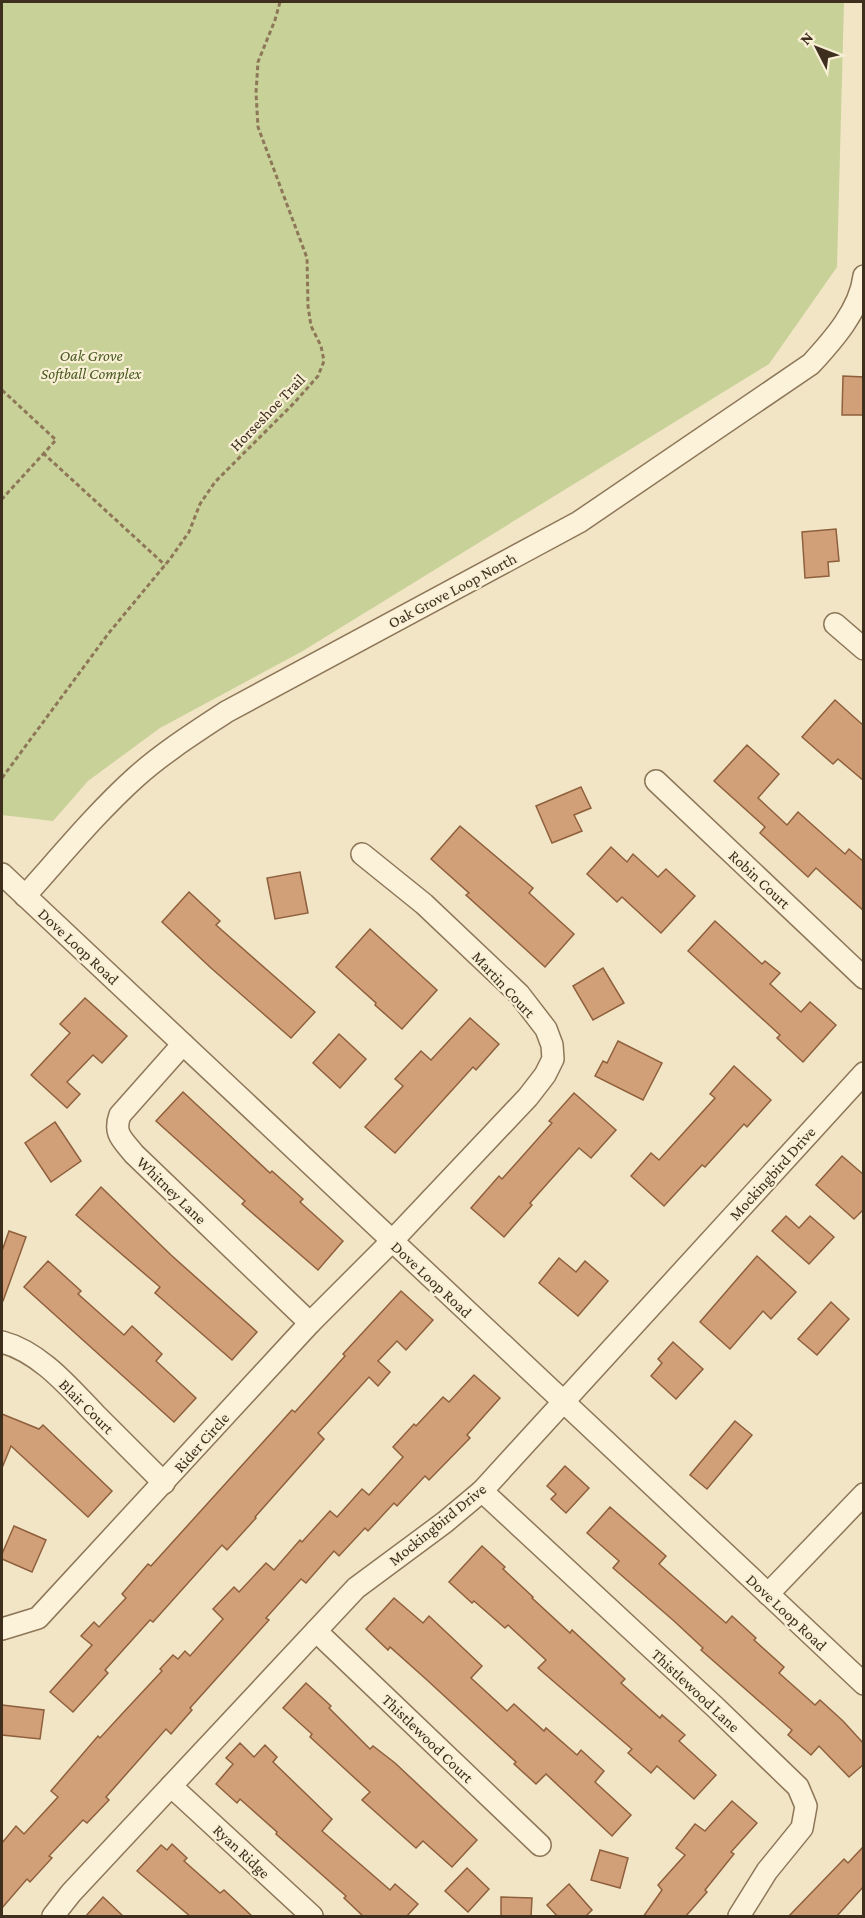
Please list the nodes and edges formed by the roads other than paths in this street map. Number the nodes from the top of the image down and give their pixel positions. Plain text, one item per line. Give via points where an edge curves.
1 (864, 276) edge
2 (836, 624) dead end
3 (864, 649) edge
4 (656, 781) dead end
5 (362, 854) dead end
6 (2, 874) edge
7 (25, 896) junction
8 (864, 978) edge
9 (183, 1044) junction
10 (864, 1072) edge
11 (392, 1241) junction
12 (310, 1323) junction
13 (2, 1342) edge
14 (562, 1401) junction
15 (164, 1483) junction
16 (482, 1491) junction
17 (864, 1494) edge
18 (768, 1594) junction
19 (2, 1629) edge
20 (316, 1631) junction
21 (864, 1684) edge
22 (171, 1786) junction
23 (540, 1845) dead end
24 (53, 1917) edge
25 (312, 1917) edge
26 (739, 1917) edge

1 - 7 street, Oak Grove Loop North via 835,338 811,364 579,522 226,712 177,744 136,777
2 - 3 street
4 - 8 street, Robin Court
5 - 11 street, Martin Court via 424,904 519,994 546,1029 552,1045 553,1059 528,1097
6 - 7 street, Dove Loop Road
7 - 9 street, Dove Loop Road
9 - 11 street, Dove Loop Road
9 - 12 street, Whitney Lane via 120,1115 119,1135 134,1154
10 - 14 street, Mockingbird Drive
11 - 12 street, Rider Circle
11 - 14 street, Dove Loop Road
12 - 15 street, Rider Circle
13 - 15 street, Blair Court via 29,1354 58,1377
14 - 16 street, Mockingbird Drive
14 - 18 street, Dove Loop Road
15 - 19 street, Rider Circle via 38,1618
16 - 20 street, Mockingbird Drive via 356,1588
16 - 26 street, Thistlewood Lane via 798,1787 806,1806 802,1828 767,1870
17 - 18 street
18 - 21 street, Dove Loop Road
20 - 22 street, Mockingbird Drive
20 - 23 street, Thistlewood Court
22 - 24 street, Mockingbird Drive
22 - 25 street, Ryan Ridge

